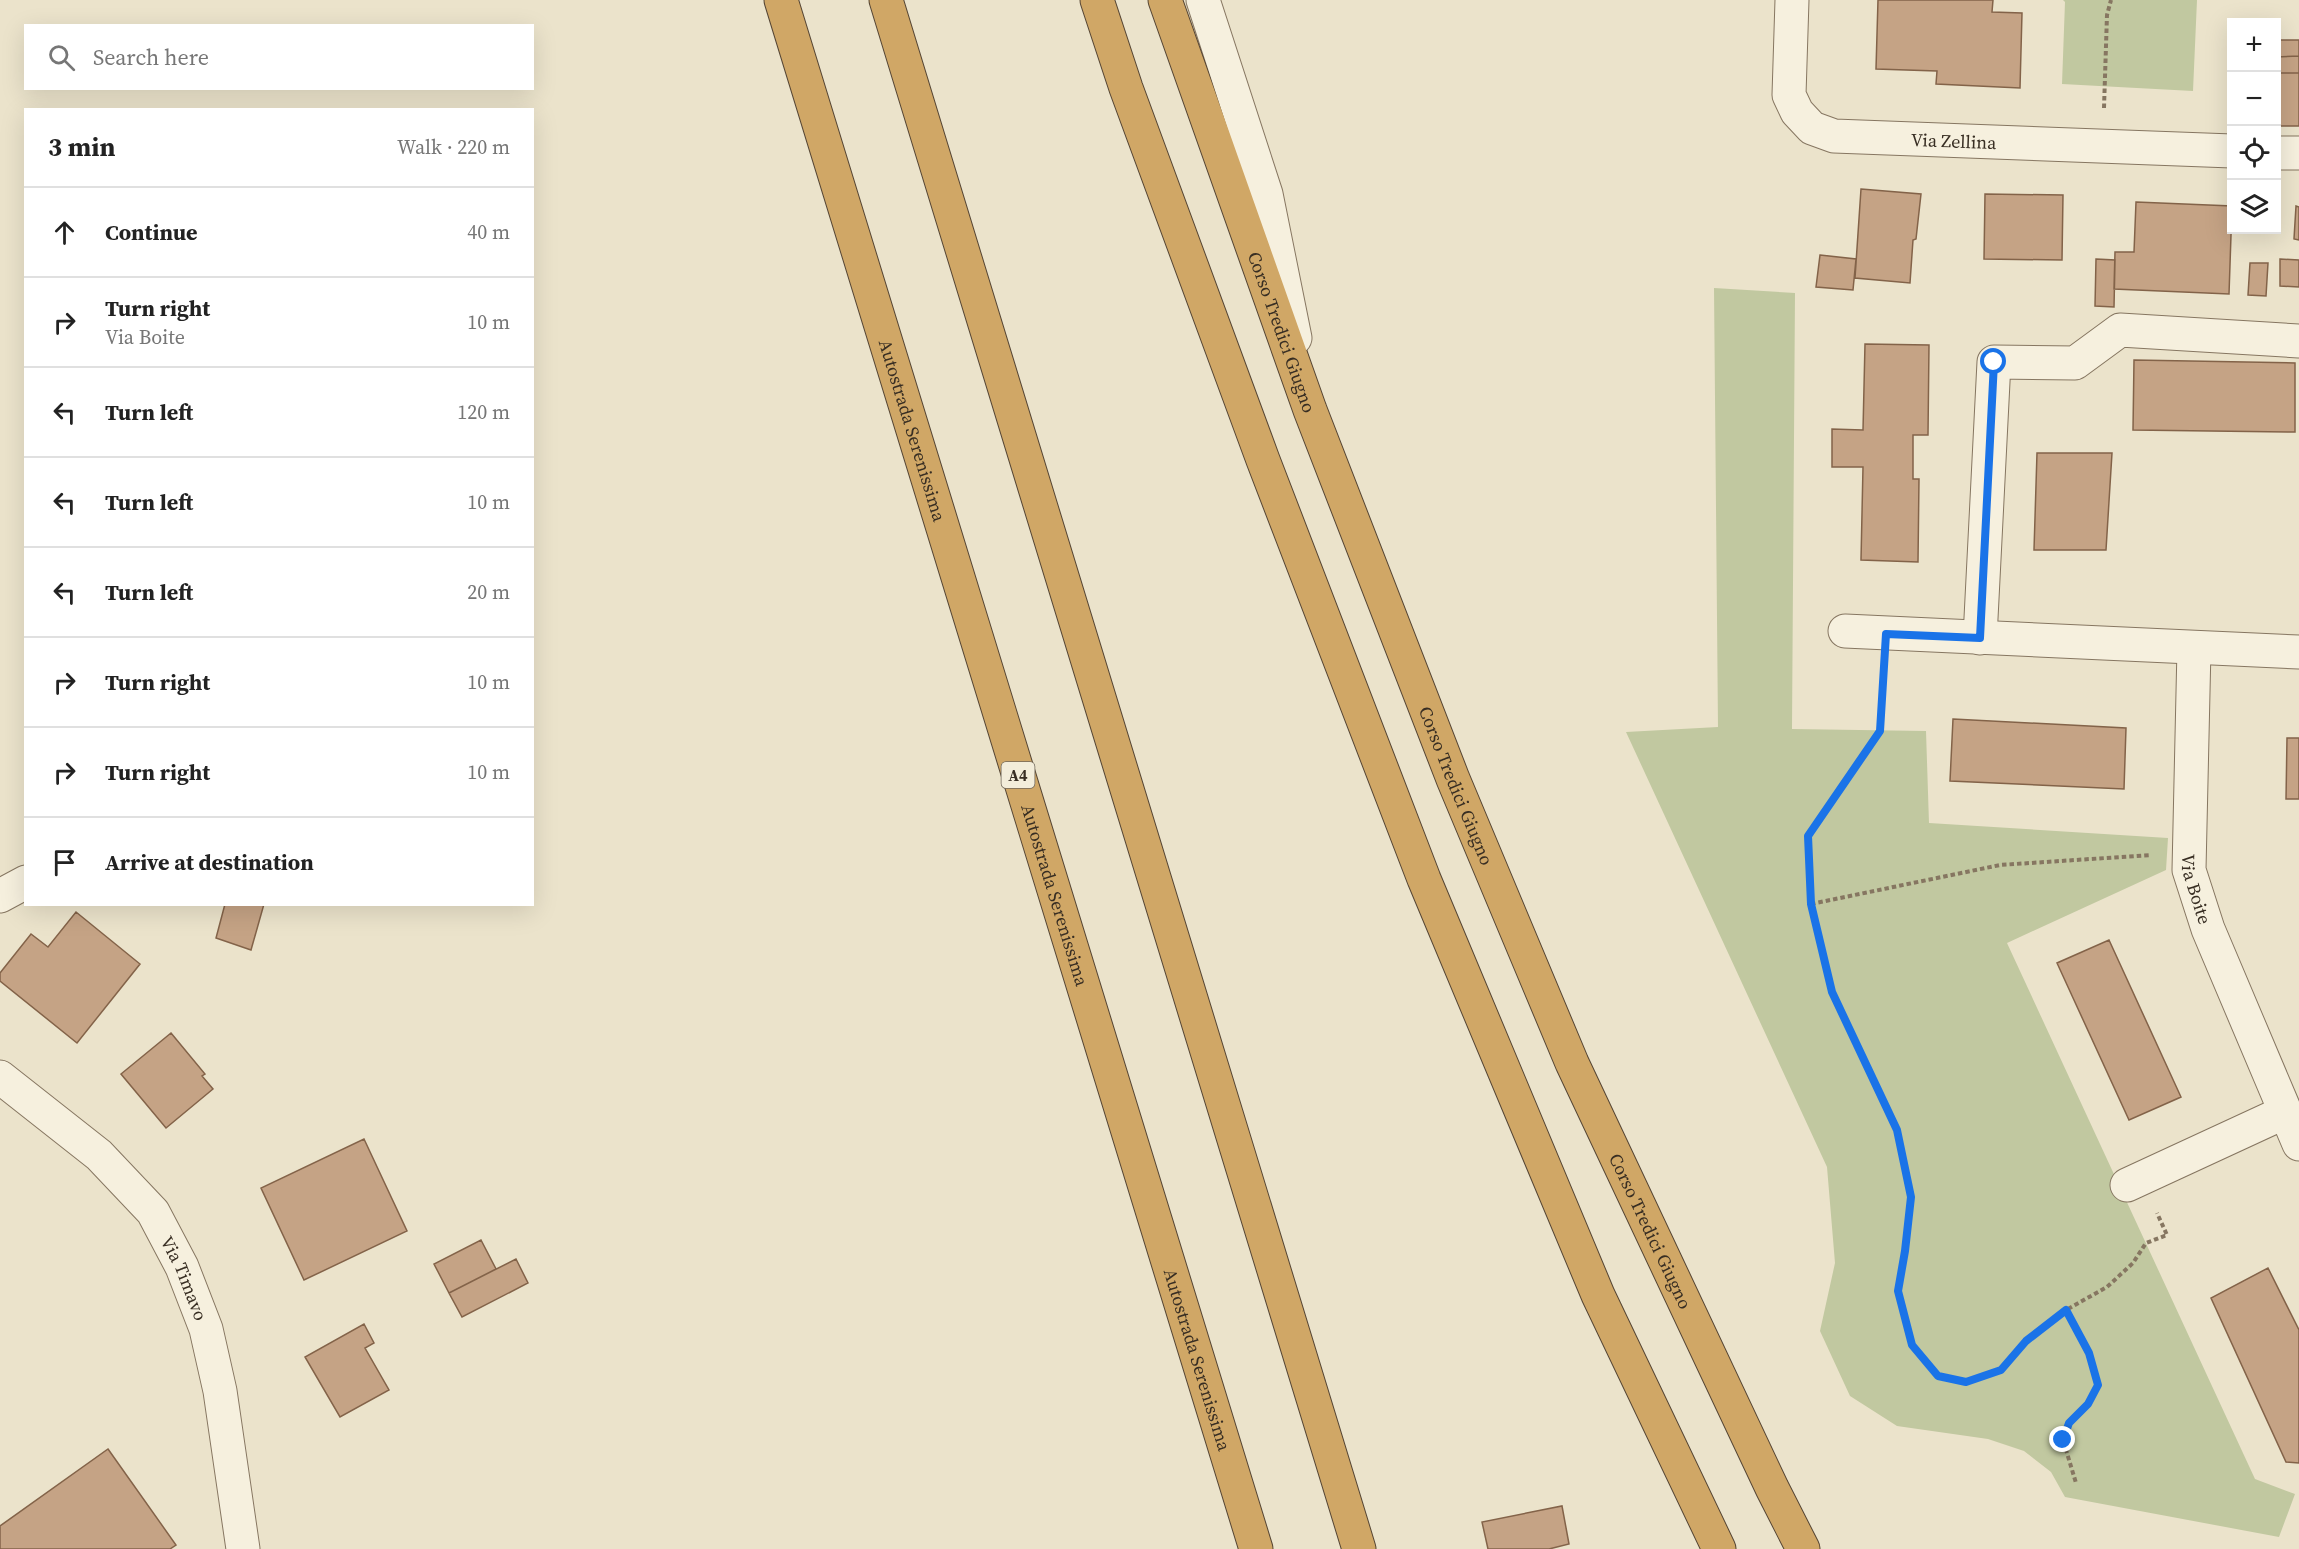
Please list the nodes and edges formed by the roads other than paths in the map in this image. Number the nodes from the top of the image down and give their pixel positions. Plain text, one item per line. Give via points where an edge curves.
1 (781, 0) edge
2 (886, 0) edge
3 (1097, 0) edge
4 (1166, 0) edge
5 (1203, 0) edge
6 (1792, 0) edge
7 (2227, 152) edge
8 (2281, 153) edge
9 (2299, 153) edge
10 (2299, 341) edge
11 (1310, 410) junction
12 (1845, 631) dead end
13 (1980, 638) junction
14 (2194, 648) junction
15 (2299, 652) edge
16 (24, 883) edge
17 (0, 896) edge
18 (0, 1077) edge
19 (2285, 1112) junction
20 (2299, 1144) edge
21 (2134, 1181) road end
22 (243, 1549) edge
23 (1256, 1549) edge
24 (1359, 1549) edge
25 (1719, 1549) edge
26 (1803, 1549) edge

1 - 23 highway, Autostrada Serenissima / A4
2 - 24 highway
3 - 25 highway via 1263,460 1424,879 1598,1295
4 - 11 highway, Corso Tredici Giugno
5 - 11 street via 1266,194
6 - 7 street, Via Zellina via 1789,95 1797,112 1812,128 1834,136
8 - 9 street
10 - 13 street via 2120,330 2075,363 1994,362
11 - 26 highway, Corso Tredici Giugno via 1471,822 1572,1063
12 - 13 street
13 - 14 street
14 - 15 street
14 - 19 street, Via Boite via 2189,870 2208,929
16 - 17 street
18 - 22 street, Via Timavo via 99,1155 153,1212 182,1267 206,1329
19 - 20 street, Via Boite
19 - 21 street

